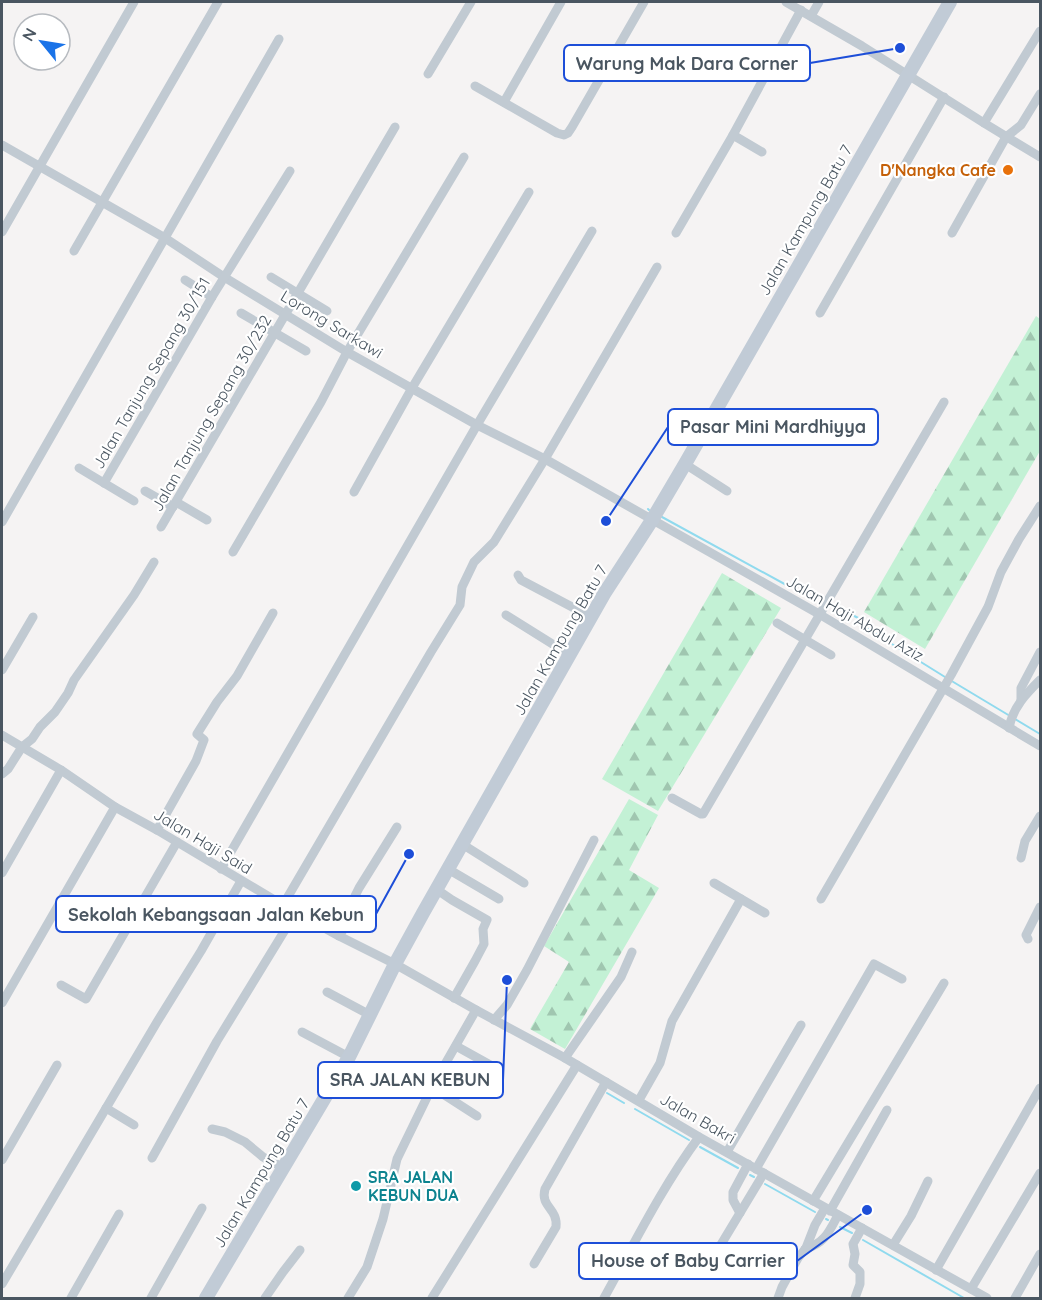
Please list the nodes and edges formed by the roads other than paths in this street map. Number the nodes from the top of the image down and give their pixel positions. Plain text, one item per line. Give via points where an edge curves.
1 (134, 2) edge
2 (218, 2) edge
3 (471, 2) edge
4 (561, 2) edge
5 (644, 2) edge
6 (786, 2) edge
7 (819, 2) edge
8 (950, 2) edge
9 (801, 10) junction
10 (811, 16) junction
11 (1041, 31) edge
12 (279, 39) dead end
13 (428, 74) dead end
14 (908, 74) junction
15 (475, 86) dead end
16 (1041, 94) edge
17 (944, 97) junction
18 (504, 102) junction
19 (984, 123) junction
20 (395, 127) dead end
21 (733, 135) junction
22 (1006, 137) junction
23 (2, 145) edge
24 (762, 152) dead end
25 (464, 157) dead end
26 (1041, 157) edge
27 (39, 166) junction
28 (290, 171) dead end
29 (529, 192) dead end
30 (103, 202) junction
31 (591, 231) dead end
32 (2, 232) edge
33 (676, 233) dead end
34 (952, 233) dead end
35 (165, 238) junction
36 (74, 251) dead end
37 (657, 267) dead end
38 (224, 277) junction
39 (271, 277) dead end
40 (185, 280) dead end
41 (298, 293) junction
42 (212, 297) junction
43 (327, 311) dead end
44 (820, 313) dead end
45 (241, 314) dead end
46 (286, 315) junction
47 (275, 334) junction
48 (306, 351) dead end
49 (347, 352) junction
50 (412, 388) junction
51 (944, 402) dead end
52 (477, 425) junction
53 (545, 459) junction
54 (685, 464) junction
55 (79, 468) dead end
56 (104, 483) junction
57 (145, 491) dead end
58 (727, 491) dead end
59 (354, 492) dead end
60 (134, 501) dead end
61 (174, 505) junction
62 (1041, 506) edge
63 (207, 520) dead end
64 (652, 520) junction
65 (2, 522) edge
66 (161, 527) dead end
67 (233, 552) dead end
68 (154, 562) dead end
69 (518, 575) dead end
70 (273, 613) dead end
71 (819, 614) junction
72 (506, 615) dead end
73 (33, 617) dead end
74 (591, 617) junction
75 (777, 623) dead end
76 (805, 639) junction
77 (1041, 652) edge
78 (570, 655) junction
79 (831, 655) dead end
80 (2, 670) edge
81 (1041, 680) edge
82 (947, 682) junction
83 (1021, 700) junction
84 (1010, 725) junction
85 (2, 735) edge
86 (1041, 746) edge
87 (22, 747) junction
88 (61, 770) junction
89 (2, 774) edge
90 (672, 798) dead end
91 (115, 807) junction
92 (1041, 816) edge
93 (397, 827) dead end
94 (157, 830) junction
95 (594, 840) dead end
96 (177, 842) junction
97 (462, 844) junction
98 (1021, 858) dead end
99 (221, 869) junction
100 (448, 869) junction
101 (2, 873) edge
102 (241, 881) junction
103 (524, 884) dead end
104 (714, 884) dead end
105 (436, 890) junction
106 (499, 899) dead end
107 (741, 899) junction
108 (821, 899) dead end
109 (283, 905) junction
110 (1041, 907) edge
111 (296, 912) junction
112 (765, 913) dead end
113 (339, 936) junction
114 (1028, 939) dead end
115 (632, 952) dead end
116 (395, 964) junction
117 (902, 979) dead end
118 (944, 983) dead end
119 (61, 985) dead end
120 (327, 992) dead end
121 (454, 998) junction
122 (2, 1003) edge
123 (476, 1010) junction
124 (370, 1015) junction
125 (494, 1020) junction
126 (801, 1025) dead end
127 (302, 1032) dead end
128 (456, 1046) junction
129 (349, 1057) junction
130 (565, 1058) junction
131 (57, 1065) dead end
132 (577, 1065) junction
133 (492, 1066) dead end
134 (606, 1082) junction
135 (432, 1087) junction
136 (1041, 1088) edge
137 (639, 1100) junction
138 (106, 1108) junction
139 (888, 1110) dead end
140 (477, 1116) dead end
141 (134, 1125) dead end
142 (212, 1129) dead end
143 (699, 1137) junction
144 (728, 1152) junction
145 (152, 1158) dead end
146 (2, 1160) edge
147 (284, 1168) junction
148 (756, 1169) junction
149 (1041, 1173) edge
150 (928, 1181) dead end
151 (813, 1201) junction
152 (202, 1208) dead end
153 (831, 1211) junction
154 (740, 1213) junction
155 (119, 1214) dead end
156 (862, 1228) junction
157 (893, 1245) junction
158 (805, 1249) junction
159 (300, 1250) dead end
160 (1041, 1254) edge
161 (534, 1264) dead end
162 (936, 1270) junction
163 (705, 1271) dead end
164 (2, 1284) edge
165 (974, 1293) edge
166 (72, 1299) edge
167 (151, 1299) edge
168 (206, 1299) edge
169 (265, 1299) edge
170 (348, 1299) edge
171 (432, 1299) edge
172 (604, 1299) edge
173 (778, 1299) edge
174 (855, 1299) edge
175 (987, 1299) edge
176 (1015, 1299) edge

1 - 27 street
2 - 30 street via 188,44
3 - 13 street
4 - 18 street
5 - 18 street via 568,133 557,133
6 - 9 street
7 - 10 street
8 - 14 street, Jalan Kampung Batu 7
9 - 10 street
9 - 21 street
10 - 14 street
11 - 19 street
12 - 35 street
14 - 17 street
14 - 54 street, Jalan Kampung Batu 7
15 - 18 street
16 - 22 street via 1021,125
17 - 19 street
17 - 44 street
19 - 22 street
20 - 41 street, Jalan Tanjung Sepang 30/232
21 - 24 street
21 - 33 street
22 - 26 street
22 - 34 street
23 - 27 street, Lorong Sarkawi
25 - 49 street
27 - 30 street, Lorong Sarkawi
27 - 32 street
28 - 38 street, Jalan Tanjung Sepang 30/151
29 - 50 street
30 - 35 street, Lorong Sarkawi
30 - 36 street
31 - 52 street
35 - 38 street, Lorong Sarkawi
35 - 65 street
37 - 53 street
38 - 42 street, Jalan Tanjung Sepang 30/151
38 - 46 street, Lorong Sarkawi
39 - 41 street
40 - 42 street
41 - 43 street
41 - 46 street, Jalan Tanjung Sepang 30/232
42 - 56 street, Jalan Tanjung Sepang 30/151
45 - 47 street
46 - 47 street, Jalan Tanjung Sepang 30/232
46 - 49 street, Lorong Sarkawi
47 - 48 street
47 - 61 street, Jalan Tanjung Sepang 30/232
49 - 50 street, Lorong Sarkawi
49 - 67 street
50 - 52 street, Lorong Sarkawi
50 - 59 street
51 - 71 street
52 - 53 street, Lorong Sarkawi
52 - 99 street
53 - 64 street, Lorong Sarkawi
53 - 109 street via 494,542 474,562 462,587 460,605
54 - 58 street
54 - 64 street, Jalan Kampung Batu 7
55 - 56 street
56 - 60 street
57 - 61 street
61 - 63 street
61 - 66 street, Jalan Tanjung Sepang 30/232
62 - 82 street via 1001,572 988,608
64 - 71 street, Jalan Haji Abdul Aziz
64 - 74 street, Jalan Kampung Batu 7
68 - 87 street via 55,712
69 - 74 street
70 - 94 street via 237,676 197,734 204,740 196,761
71 - 76 street
71 - 82 street, Jalan Haji Abdul Aziz
72 - 78 street
73 - 80 street
74 - 78 street, Jalan Kampung Batu 7
75 - 76 street
76 - 79 street
76 - 90 street via 703,814
77 - 83 street via 1021,688
78 - 97 street, Jalan Kampung Batu 7
81 - 83 street
82 - 84 street, Jalan Haji Abdul Aziz
82 - 108 street
83 - 84 street
84 - 86 street, Jalan Haji Abdul Aziz
85 - 87 street, Jalan Haji Said
87 - 88 street, Jalan Haji Said
87 - 89 street
88 - 91 street, Jalan Haji Said
88 - 101 street
91 - 94 street, Jalan Haji Said
91 - 122 street
92 - 98 street via 1025,841
93 - 113 street via 359,888 355,896 358,908
94 - 96 street, Jalan Haji Said
95 - 125 street via 527,970
96 - 99 street, Jalan Haji Said
96 - 119 street via 86,999
97 - 100 street, Jalan Kampung Batu 7
97 - 103 street
99 - 102 street, Jalan Haji Said
100 - 105 street, Jalan Kampung Batu 7
100 - 106 street
102 - 109 street, Jalan Haji Said
102 - 138 street
104 - 107 street
105 - 116 street, Jalan Kampung Batu 7
105 - 121 street via 488,920 483,929 484,944
107 - 112 street
107 - 137 street via 672,1021 660,1063
109 - 111 street, Jalan Haji Said
110 - 114 street via 1026,935
111 - 113 street, Jalan Haji Said
111 - 145 street via 217,1041
113 - 116 street, Jalan Haji Said
115 - 130 street via 621,977
116 - 121 street, Jalan Bakri
116 - 124 street, Jalan Kampung Batu 7
117 - 148 street via 874,964
118 - 151 street
120 - 124 street
121 - 123 street, Jalan Bakri
123 - 125 street, Jalan Bakri
123 - 128 street
124 - 129 street, Jalan Kampung Batu 7
125 - 130 street, Jalan Bakri
126 - 144 street
127 - 129 street
128 - 133 street
128 - 135 street
129 - 147 street, Jalan Kampung Batu 7
130 - 132 street, Jalan Bakri
131 - 146 street
132 - 134 street, Jalan Bakri
132 - 171 street
134 - 137 street, Jalan Bakri
134 - 161 street via 543,1195 557,1220
135 - 140 street
135 - 170 street via 397,1159 366,1267
136 - 162 street
137 - 143 street, Jalan Bakri
138 - 141 street
138 - 164 street
139 - 153 street
142 - 147 street via 245,1142
143 - 144 street, Jalan Bakri
143 - 172 street
144 - 148 street, Jalan Bakri
147 - 168 street, Jalan Kampung Batu 7
148 - 151 street, Jalan Bakri
148 - 154 street
148 - 154 street via 733,1192
149 - 165 street
150 - 157 street
151 - 153 street, Jalan Bakri
152 - 167 street
153 - 156 street, Jalan Bakri
153 - 158 street
153 - 158 street via 827,1236
154 - 163 street
155 - 166 street
156 - 157 street, Jalan Bakri
156 - 174 street via 853,1244 853,1265 860,1272
157 - 162 street, Jalan Bakri
158 - 173 street
159 - 169 street
160 - 176 street
162 - 165 street, Jalan Bakri
165 - 175 street, Jalan Bakri

